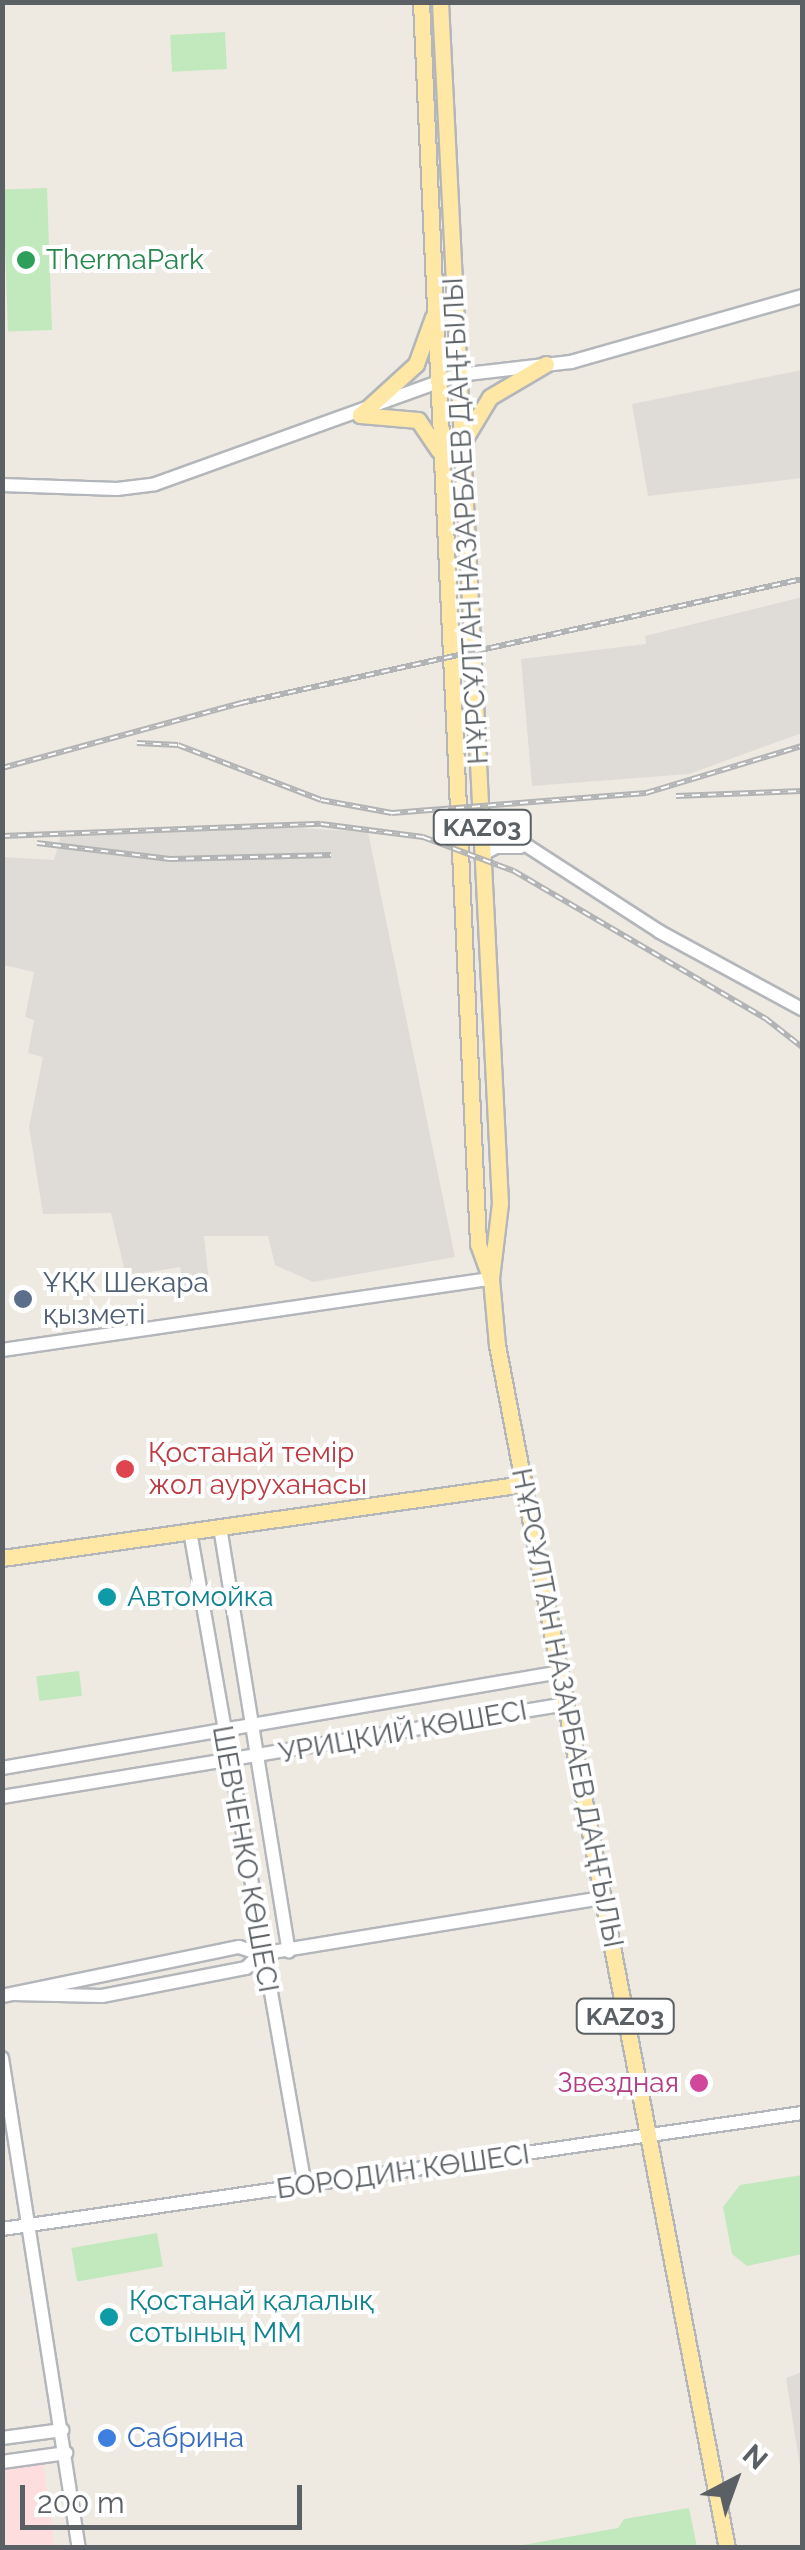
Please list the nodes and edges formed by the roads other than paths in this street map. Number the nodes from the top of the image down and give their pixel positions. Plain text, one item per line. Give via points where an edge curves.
1 (421, 2) edge
2 (440, 2) edge
3 (802, 296) edge
4 (436, 304) junction
5 (546, 364) junction
6 (458, 375) junction
7 (440, 381) junction
8 (360, 415) junction
9 (463, 444) junction
10 (441, 455) junction
11 (2, 486) edge
12 (481, 816) junction
13 (528, 849) junction
14 (483, 854) junction
15 (802, 1009) edge
16 (490, 1279) junction
17 (2, 1350) edge
18 (524, 1484) junction
19 (220, 1527) junction
20 (190, 1531) junction
21 (2, 1558) edge
22 (560, 1672) junction
23 (566, 1704) junction
24 (250, 1724) junction
25 (222, 1728) junction
26 (256, 1756) junction
27 (227, 1761) junction
28 (2, 1768) edge
29 (2, 1796) edge
30 (603, 1898) junction
31 (289, 1950) junction
32 (260, 1954) junction
33 (7, 1995) edge
34 (2, 2058) edge
35 (802, 2112) edge
36 (648, 2136) junction
37 (305, 2186) junction
38 (28, 2226) junction
39 (2, 2229) edge
40 (62, 2430) junction
41 (2, 2438) edge
42 (66, 2453) junction
43 (2, 2462) edge
44 (80, 2548) edge
45 (727, 2548) edge

1 - 4 main road, НҰРСҰЛТАН НАЗАРБАЕВ ДАҢҒЫЛЫ / KАZ03
2 - 6 main road, НҰРСҰЛТАН НАЗАРБАЕВ ДАҢҒЫЛЫ / KАZ03
3 - 5 street via 646,344
4 - 7 main road, KАZ03
4 - 8 main road via 416,364
5 - 6 street
5 - 9 main road via 490,397
6 - 7 street
6 - 9 main road, НҰРСҰЛТАН НАЗАРБАЕВ ДАҢҒЫЛЫ / KАZ03
7 - 8 street
7 - 10 main road, НҰРСҰЛТАН НАЗАРБАЕВ ДАҢҒЫЛЫ / KАZ03
8 - 10 main road via 418,420
8 - 11 street via 156,484 117,490
9 - 12 main road, НҰРСҰЛТАН НАЗАРБАЕВ ДАҢҒЫЛЫ / KАZ03
10 - 16 main road, НҰРСҰЛТАН НАЗАРБАЕВ ДАҢҒЫЛЫ / KАZ03 via 475,1206
12 - 13 street
12 - 14 main road, НҰРСҰЛТАН НАЗАРБАЕВ ДАҢҒЫЛЫ / KАZ03
13 - 14 street via 496,847
13 - 15 street
14 - 16 main road, НҰРСҰЛТАН НАЗАРБАЕВ ДАҢҒЫЛЫ / KАZ03 via 500,1203
16 - 17 street
16 - 18 main road, НҰРСҰЛТАН НАЗАРБАЕВ ДАҢҒЫЛЫ / KАZ03
18 - 19 main road
18 - 22 main road, НҰРСҰЛТАН НАЗАРБАЕВ ДАҢҒЫЛЫ / KАZ03
19 - 20 main road
19 - 24 street, ШЕВЧЕНКО КӨШЕСІ
20 - 21 main road
20 - 25 street, ШЕВЧЕНКО КӨШЕСІ
22 - 23 main road, НҰРСҰЛТАН НАЗАРБАЕВ ДАҢҒЫЛЫ / KАZ03
22 - 24 street, УРИЦКИЙ КӨШЕСІ
23 - 26 street, УРИЦКИЙ КӨШЕСІ
23 - 30 main road, НҰРСҰЛТАН НАЗАРБАЕВ ДАҢҒЫЛЫ / KАZ03
24 - 25 street, УРИЦКИЙ КӨШЕСІ
24 - 26 street, ШЕВЧЕНКО КӨШЕСІ
25 - 27 street, ШЕВЧЕНКО КӨШЕСІ
25 - 28 street, УРИЦКИЙ КӨШЕСІ
26 - 27 street, УРИЦКИЙ КӨШЕСІ
26 - 31 street, ШЕВЧЕНКО КӨШЕСІ
27 - 29 street, УРИЦКИЙ КӨШЕСІ
27 - 32 street, ШЕВЧЕНКО КӨШЕСІ
30 - 31 street
30 - 36 main road, НҰРСҰЛТАН НАЗАРБАЕВ ДАҢҒЫЛЫ / KАZ03
31 - 32 street
32 - 33 street via 240,1947
32 - 33 street via 246,1968 102,1996
32 - 37 street, ШЕВЧЕНКО КӨШЕСІ
34 - 38 street
35 - 36 street, БОРОДИН КӨШЕСІ
36 - 37 street, БОРОДИН КӨШЕСІ
36 - 45 main road, НҰРСҰЛТАН НАЗАРБАЕВ ДАҢҒЫЛЫ / KАZ03
37 - 38 street, БОРОДИН КӨШЕСІ
38 - 39 street, БОРОДИН КӨШЕСІ
38 - 40 street
40 - 41 street
40 - 42 street
42 - 43 street
42 - 44 street

